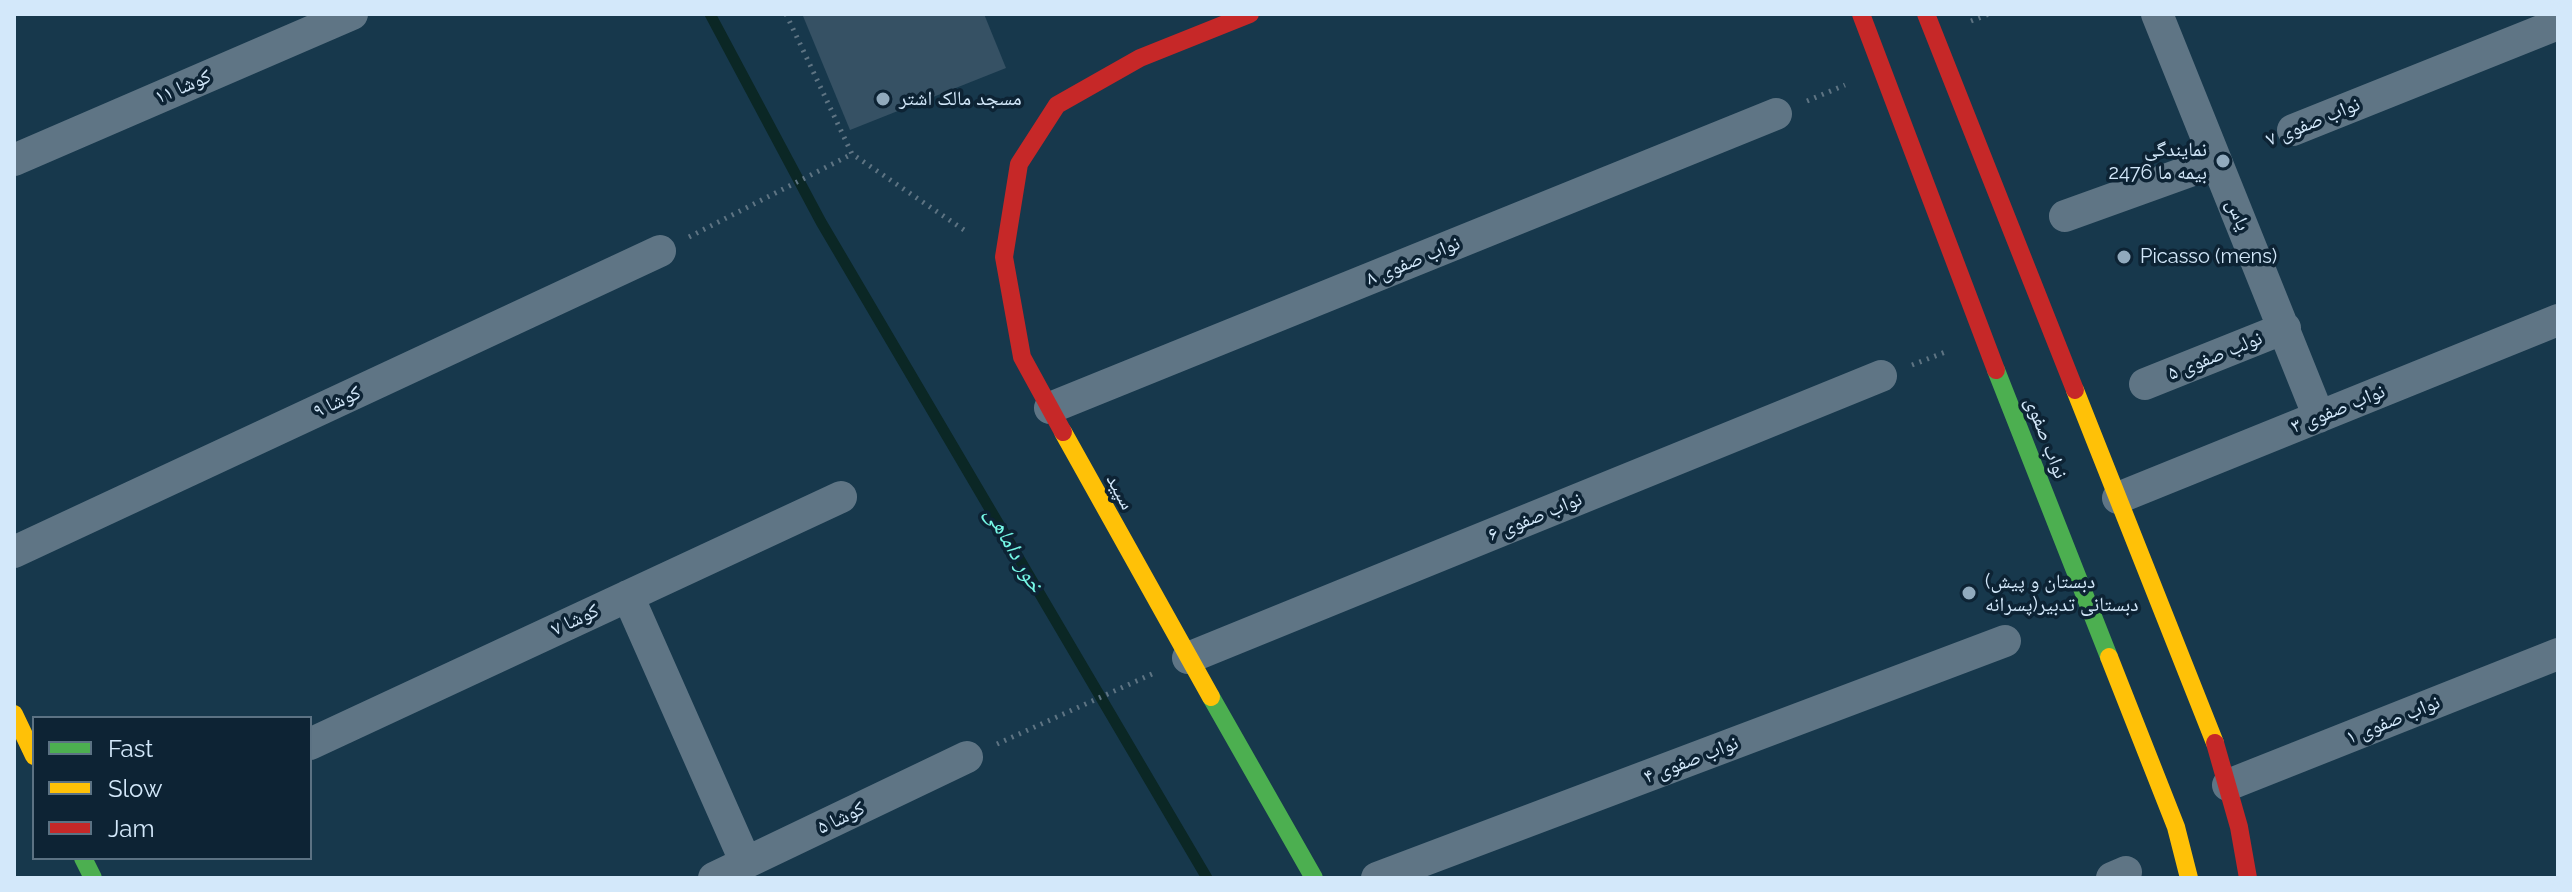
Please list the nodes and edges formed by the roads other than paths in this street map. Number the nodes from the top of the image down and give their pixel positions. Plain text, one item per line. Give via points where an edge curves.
1 (1250, 14) edge
2 (1861, 14) edge
3 (1926, 14) edge
4 (2157, 14) edge
5 (336, 15) edge
6 (2558, 24) edge
7 (1776, 114) dead end
8 (2293, 130) dead end
9 (14, 160) edge
10 (2215, 162) junction
11 (2065, 216) dead end
12 (660, 251) road end
13 (2558, 320) edge
14 (2285, 328) junction
15 (1881, 376) road end
16 (2145, 384) dead end
17 (1050, 408) junction
18 (2319, 417) junction
19 (841, 497) dead end
20 (2112, 500) junction
21 (14, 552) edge
22 (628, 596) junction
23 (2005, 641) dead end
24 (2558, 654) edge
25 (1188, 658) junction
26 (312, 743) edge
27 (967, 757) road end
28 (2228, 785) junction
29 (84, 860) edge
30 (746, 863) junction
31 (93, 878) edge
32 (714, 878) edge
33 (1314, 878) edge
34 (1377, 878) edge
35 (2189, 878) edge
36 (2248, 878) edge

1 - 17 street, سپید via 1140,58 1057,105 1019,164 1004,257 1022,357
2 - 35 street, نواب صفوی via 1983,338 2062,521 2176,827
3 - 20 street
4 - 10 street, یاس
5 - 9 street, کوشا ۱۱
6 - 8 street, نواب صفوی ۷
7 - 17 street, نواب صفوی ۸
10 - 11 street
10 - 14 street, یاس
12 - 21 street, کوشا ۹
13 - 18 street, نواب صفوی ۳
14 - 16 street, نولب صفوی ۵
14 - 18 street, یاس
15 - 25 street, نواب صفوی ۶
17 - 25 street, سپید
18 - 20 street, نواب صفوی ۳
19 - 22 street, کوشا ۷
20 - 28 street
22 - 26 street, کوشا ۷
22 - 30 street
23 - 34 street, نواب صفوی ۴
24 - 28 street, نواب صفوی ۱
25 - 33 street, سپید
27 - 30 street, کوشا ۵
28 - 36 street
29 - 31 street
30 - 32 street, کوشا ۵

